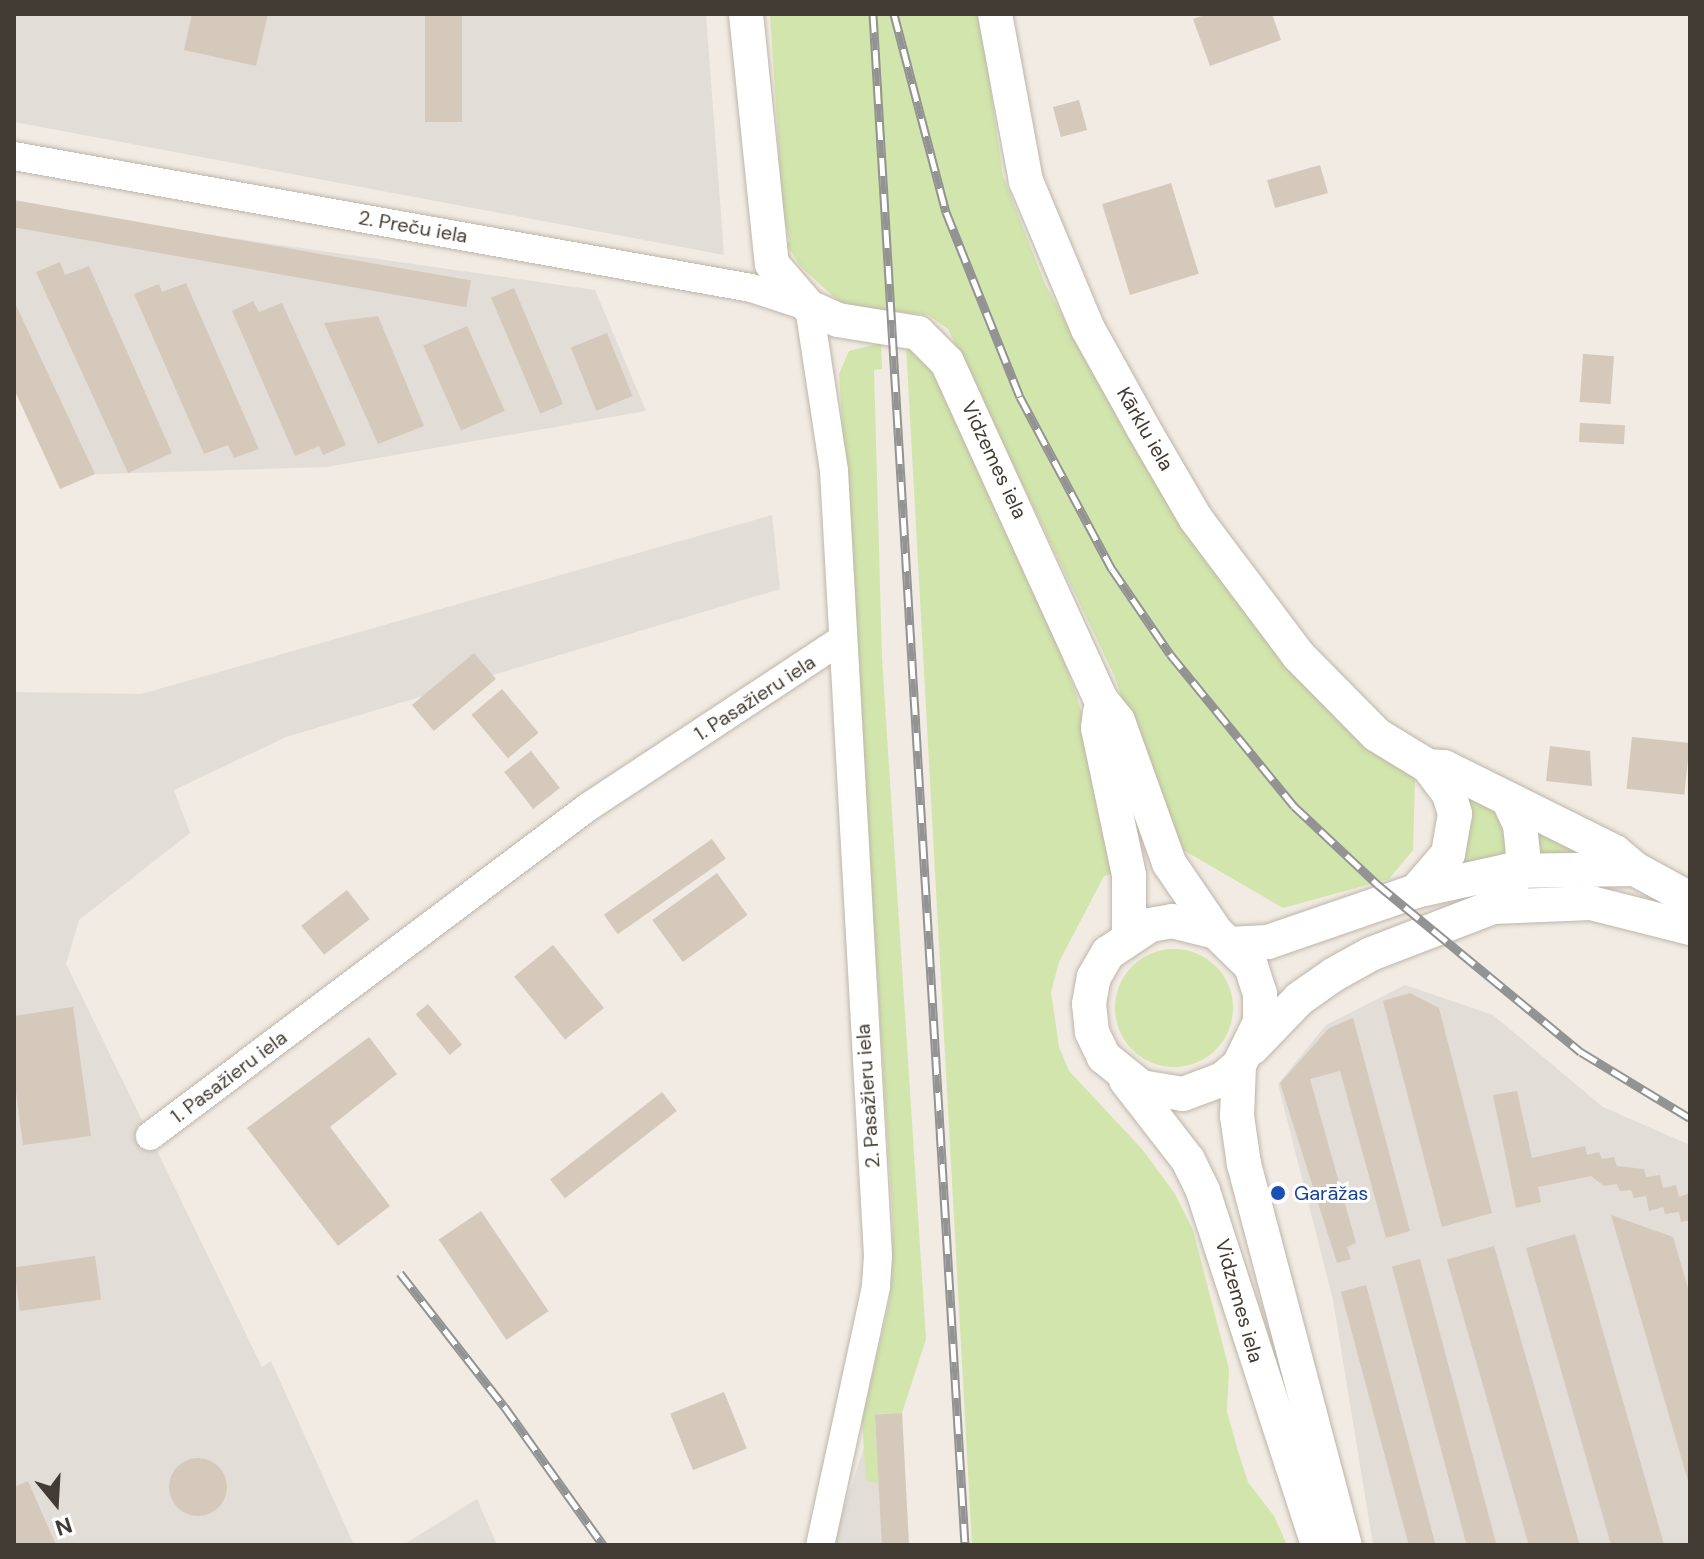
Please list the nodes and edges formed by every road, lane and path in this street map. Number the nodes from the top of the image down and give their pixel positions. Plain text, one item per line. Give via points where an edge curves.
1 (746, 14) edge
2 (995, 14) edge
3 (14, 156) edge
4 (809, 307) junction
5 (840, 641) junction
6 (1101, 700) junction
7 (1428, 766) junction
8 (1508, 799) junction
9 (1635, 869) junction
10 (1521, 870) junction
11 (1416, 891) junction
12 (1690, 899) edge
13 (1493, 907) junction
14 (1690, 928) edge
15 (1129, 935) junction
16 (1224, 938) junction
17 (1245, 1057) junction
18 (1123, 1077) junction
19 (150, 1136) dead end
20 (820, 1545) edge
21 (1318, 1545) edge
22 (1345, 1545) edge

1 - 4 street via 772,264
2 - 7 street, Kārklu iela via 1026,181 1088,329 1143,428 1196,519 1298,655 1377,735
3 - 4 street, 2. Preču iela via 751,288
4 - 5 street via 834,471
4 - 6 street, Vidzemes iela via 838,320 918,333 947,362
5 - 19 street, 1. Pasažieru iela via 588,807
5 - 20 street, 2. Pasažieru iela via 878,1256 876,1287
6 - 15 street, Vidzemes iela via 1098,728 1129,875
6 - 16 street, Vidzemes iela via 1118,721 1169,863
7 - 8 street, Kārklu iela via 1444,767
7 - 11 street, Kārklu iela via 1449,794 1455,834 1433,877
8 - 9 street, Kārklu iela via 1615,852
8 - 10 street via 1520,825
9 - 10 street, Kārklu iela
9 - 12 street, Kārklu iela
10 - 11 street, Kārklu iela
10 - 13 street
11 - 16 street, Kārklu iela via 1268,942
13 - 14 street via 1591,903
13 - 17 street via 1371,954 1333,975 1299,999
15 - 16 street, Vidzemes iela via 1172,921
15 - 18 street, Vidzemes iela via 1108,953 1094,977 1089,1004 1092,1032 1104,1057
16 - 17 street, Vidzemes iela via 1251,966 1260,993 1260,1022
17 - 18 street via 1214,1084 1183,1094 1141,1087
17 - 22 street, Vidzemes iela via 1237,1116 1244,1164
18 - 21 street, Vidzemes iela via 1188,1160 1203,1191

